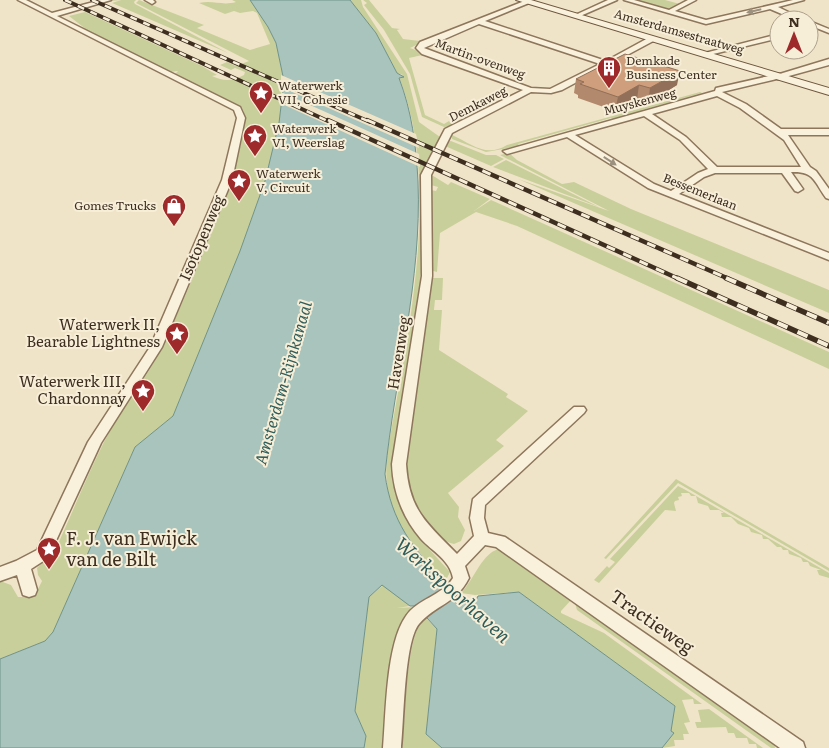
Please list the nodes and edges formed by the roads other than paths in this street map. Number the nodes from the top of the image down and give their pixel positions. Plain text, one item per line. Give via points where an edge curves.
1 (21, 0) edge
2 (108, 0) edge
3 (614, 0) edge
4 (627, 0) edge
5 (669, 0) edge
6 (693, 0) edge
7 (801, 0) edge
8 (524, 1) edge
9 (684, 4) junction
10 (771, 7) junction
11 (778, 10) edge
12 (669, 12) junction
13 (52, 16) junction
14 (576, 16) junction
15 (478, 21) junction
16 (769, 38) edge
17 (653, 39) junction
18 (705, 54) junction
19 (829, 62) edge
20 (606, 63) junction
21 (778, 76) junction
22 (530, 90) junction
23 (829, 92) edge
24 (718, 93) junction
25 (646, 114) junction
26 (448, 131) joint
27 (780, 132) junction
28 (829, 132) edge
29 (569, 134) junction
30 (507, 151) dead end
31 (807, 169) junction
32 (714, 170) junction
33 (785, 170) junction
34 (798, 188) dead end
35 (828, 191) edge
36 (672, 194) junction
37 (829, 257) edge
38 (579, 410) dead end
39 (482, 538) junction
40 (457, 564) junction
41 (22, 566) junction
42 (0, 574) edge
43 (29, 590) dead end
44 (392, 748) edge
45 (796, 748) edge

1 - 13 street, Isotopenweg
2 - 13 street
3 - 14 street
4 - 12 street
5 - 9 street
6 - 9 street
7 - 10 street
8 - 14 main road, Amsterdamsestraatweg
8 - 15 street, Martin-ovenweg
9 - 12 street
10 - 11 street
10 -> 12 street via 706,22
13 - 41 street, Isotopenweg via 237,109 242,118 226,180 156,347 95,442 43,554
14 - 17 main road, Amsterdamsestraatweg
15 - 20 street
15 - 22 street, Martin-ovenweg via 420,48
16 - 18 street
17 - 18 main road, Amsterdamsestraatweg
17 - 20 street, Demkaweg
18 - 21 main road, Amsterdamsestraatweg
19 - 21 street
20 - 22 street, Demkaweg via 551,91
21 - 23 main road, Amsterdamsestraatweg
21 - 24 street, Muyskenweg via 719,90
22 - 26 street, Demkaweg
24 - 25 street, Muyskenweg
24 - 27 street
25 - 29 street, Muyskenweg
25 - 32 street via 682,136
26 - 40 street, Havenweg via 426,175 427,276 398,464 407,503 425,533
27 - 28 street
27 - 31 street via 794,146
29 - 30 street, Muyskenweg
29 -> 36 street, Bessemerlaan via 634,177
31 - 33 street
31 - 35 street
32 - 33 street
32 - 36 street
33 - 34 street
36 - 37 street, Bessemerlaan
38 - 39 street via 478,503 477,518
39 - 40 street
39 - 45 street, Tractieweg via 500,541
40 - 44 street via 458,586 408,625
41 - 42 street, Isotopenweg
41 - 43 street

